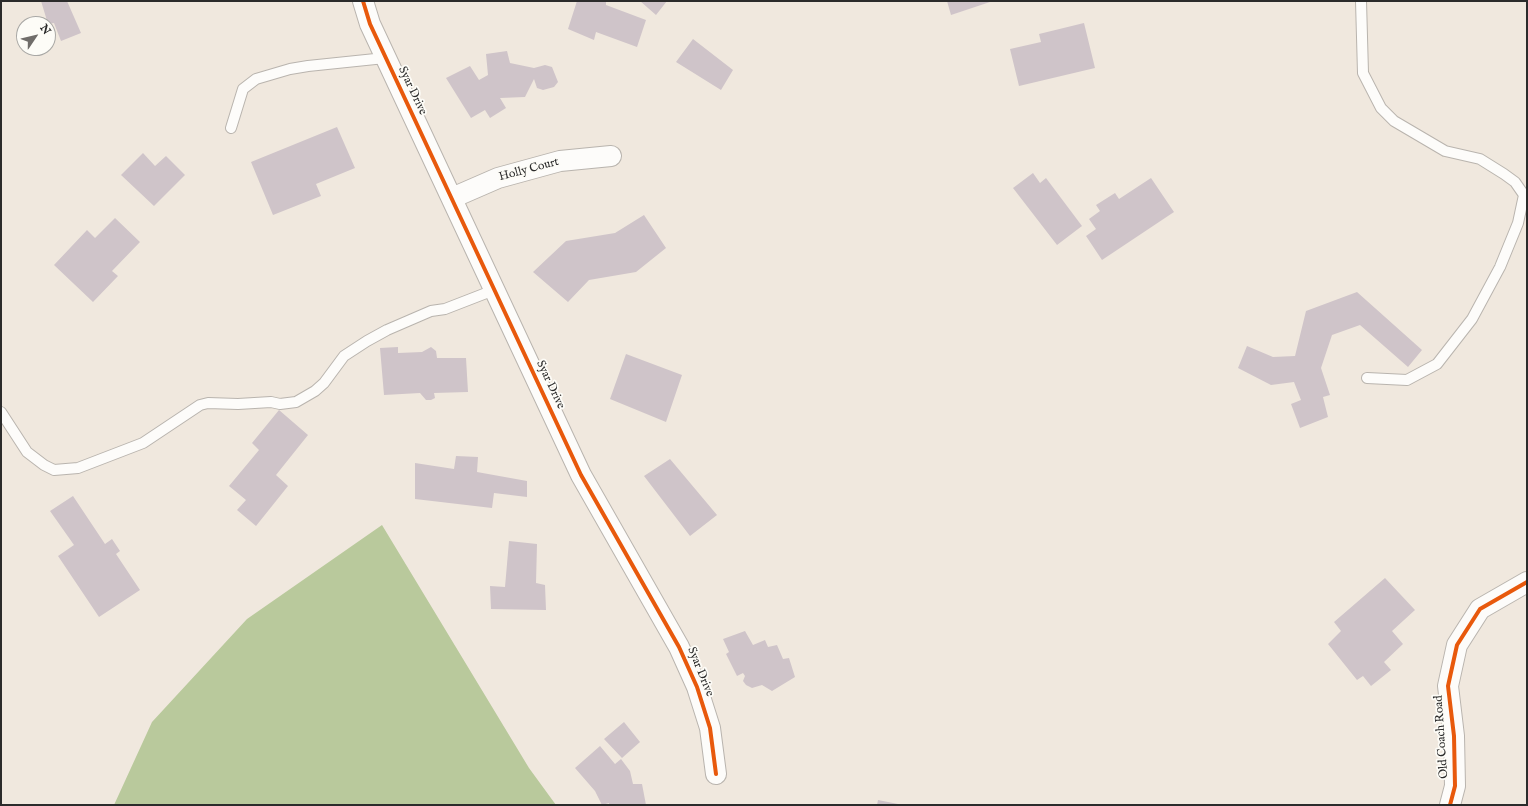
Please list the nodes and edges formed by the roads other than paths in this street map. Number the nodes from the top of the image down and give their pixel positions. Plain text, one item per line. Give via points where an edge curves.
1 (363, 1) edge
2 (1361, 1) edge
3 (386, 58) junction
4 (230, 128) dead end
5 (610, 156) dead end
6 (452, 198) junction
7 (494, 290) junction
8 (1367, 378) dead end
9 (1, 412) edge
10 (1527, 582) edge
11 (716, 774) dead end
12 (1450, 805) edge

1 - 3 street, Syar Drive via 370,24
2 - 8 lane via 1363,73 1381,108 1394,122 1445,151 1480,159 1515,182 1524,196 1518,222 1500,267 1472,319 1437,364 1407,380
3 - 4 lane via 290,69 256,80 243,89
3 - 6 street, Syar Drive
5 - 6 street, Holly Court via 560,161 498,178
6 - 7 street, Syar Drive
7 - 9 lane via 445,309 431,311 367,341 344,356 315,391 296,402 200,405 144,443 78,468 54,470 44,465 27,452
7 - 11 street, Syar Drive via 581,475 679,647 697,687 710,728
10 - 12 street, Old Coach Road via 1480,610 1457,645 1448,686 1454,736 1455,786

